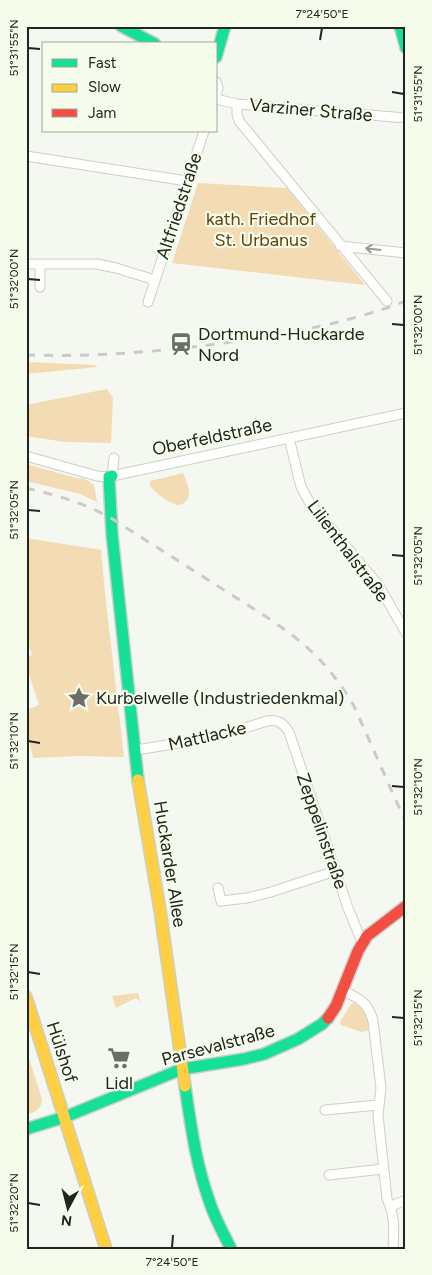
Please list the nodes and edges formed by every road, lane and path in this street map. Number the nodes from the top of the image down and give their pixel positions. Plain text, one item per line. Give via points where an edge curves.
1 (121, 26) edge
2 (225, 26) edge
3 (400, 26) edge
4 (151, 42) edge
5 (406, 48) edge
6 (218, 50) edge
7 (218, 99) edge
8 (237, 104) junction
9 (406, 118) edge
10 (204, 132) edge
11 (26, 156) edge
12 (187, 181) junction
13 (340, 246) junction
14 (406, 253) edge
15 (26, 264) edge
16 (40, 264) junction
17 (155, 280) junction
18 (40, 287) dead end
19 (386, 301) dead end
20 (148, 302) dead end
21 (406, 413) edge
22 (290, 438) junction
23 (26, 456) edge
24 (114, 458) dead end
25 (111, 477) junction
26 (406, 634) edge
27 (279, 721) joint
28 (135, 749) junction
29 (335, 871) junction
30 (218, 888) dead end
31 (406, 906) edge
32 (362, 942) junction
33 (343, 991) junction
34 (26, 997) edge
35 (182, 1069) junction
36 (378, 1105) junction
37 (325, 1110) dead end
38 (65, 1117) junction
39 (26, 1129) edge
40 (383, 1169) junction
41 (329, 1175) dead end
42 (406, 1200) edge
43 (390, 1206) junction
44 (106, 1249) edge
45 (231, 1249) edge
46 (393, 1249) edge

1 - 4 street
2 - 6 street
3 - 5 street
7 - 8 street, Varziner Straße
8 - 9 street, Varziner Straße
8 - 13 street via 239,121
10 - 12 street, Altfriedstraße
11 - 12 street
12 - 17 street, Altfriedstraße
14 -> 13 street
13 - 19 street
15 - 16 street, Altfriedstraße
16 - 17 street, Altfriedstraße via 97,264
16 - 18 street
17 - 20 street, Altfriedstraße
21 - 22 street, Oberfeldstraße
22 - 25 street, Oberfeldstraße
22 - 26 street, Lilienthalstraße via 301,487 310,503 379,586
23 - 25 street, Oberfeldstraße
24 - 25 street, Huckarder Allee
25 - 28 street, Huckarder Allee via 112,534
27 - 28 street, Mattlacke via 267,721 205,739
27 - 29 street, Zeppelinstraße via 289,732
28 - 35 street, Huckarder Allee
29 - 30 street via 247,898 221,901
29 - 32 street, Zeppelinstraße
31 - 32 street, Parsevalstraße
32 - 33 street, Parsevalstraße
33 - 35 street, Parsevalstraße via 328,1018 298,1039 264,1054
33 - 36 street via 356,997 370,1011 381,1088
34 - 38 street, Hülshof
35 - 38 street, Parsevalstraße
35 - 45 street, Huckarder Allee via 202,1180
36 - 37 street
36 - 40 street
38 - 39 street, Parsevalstraße
38 - 44 street, Hülshof
40 - 41 street
40 - 43 street
42 - 43 street
43 - 46 street

